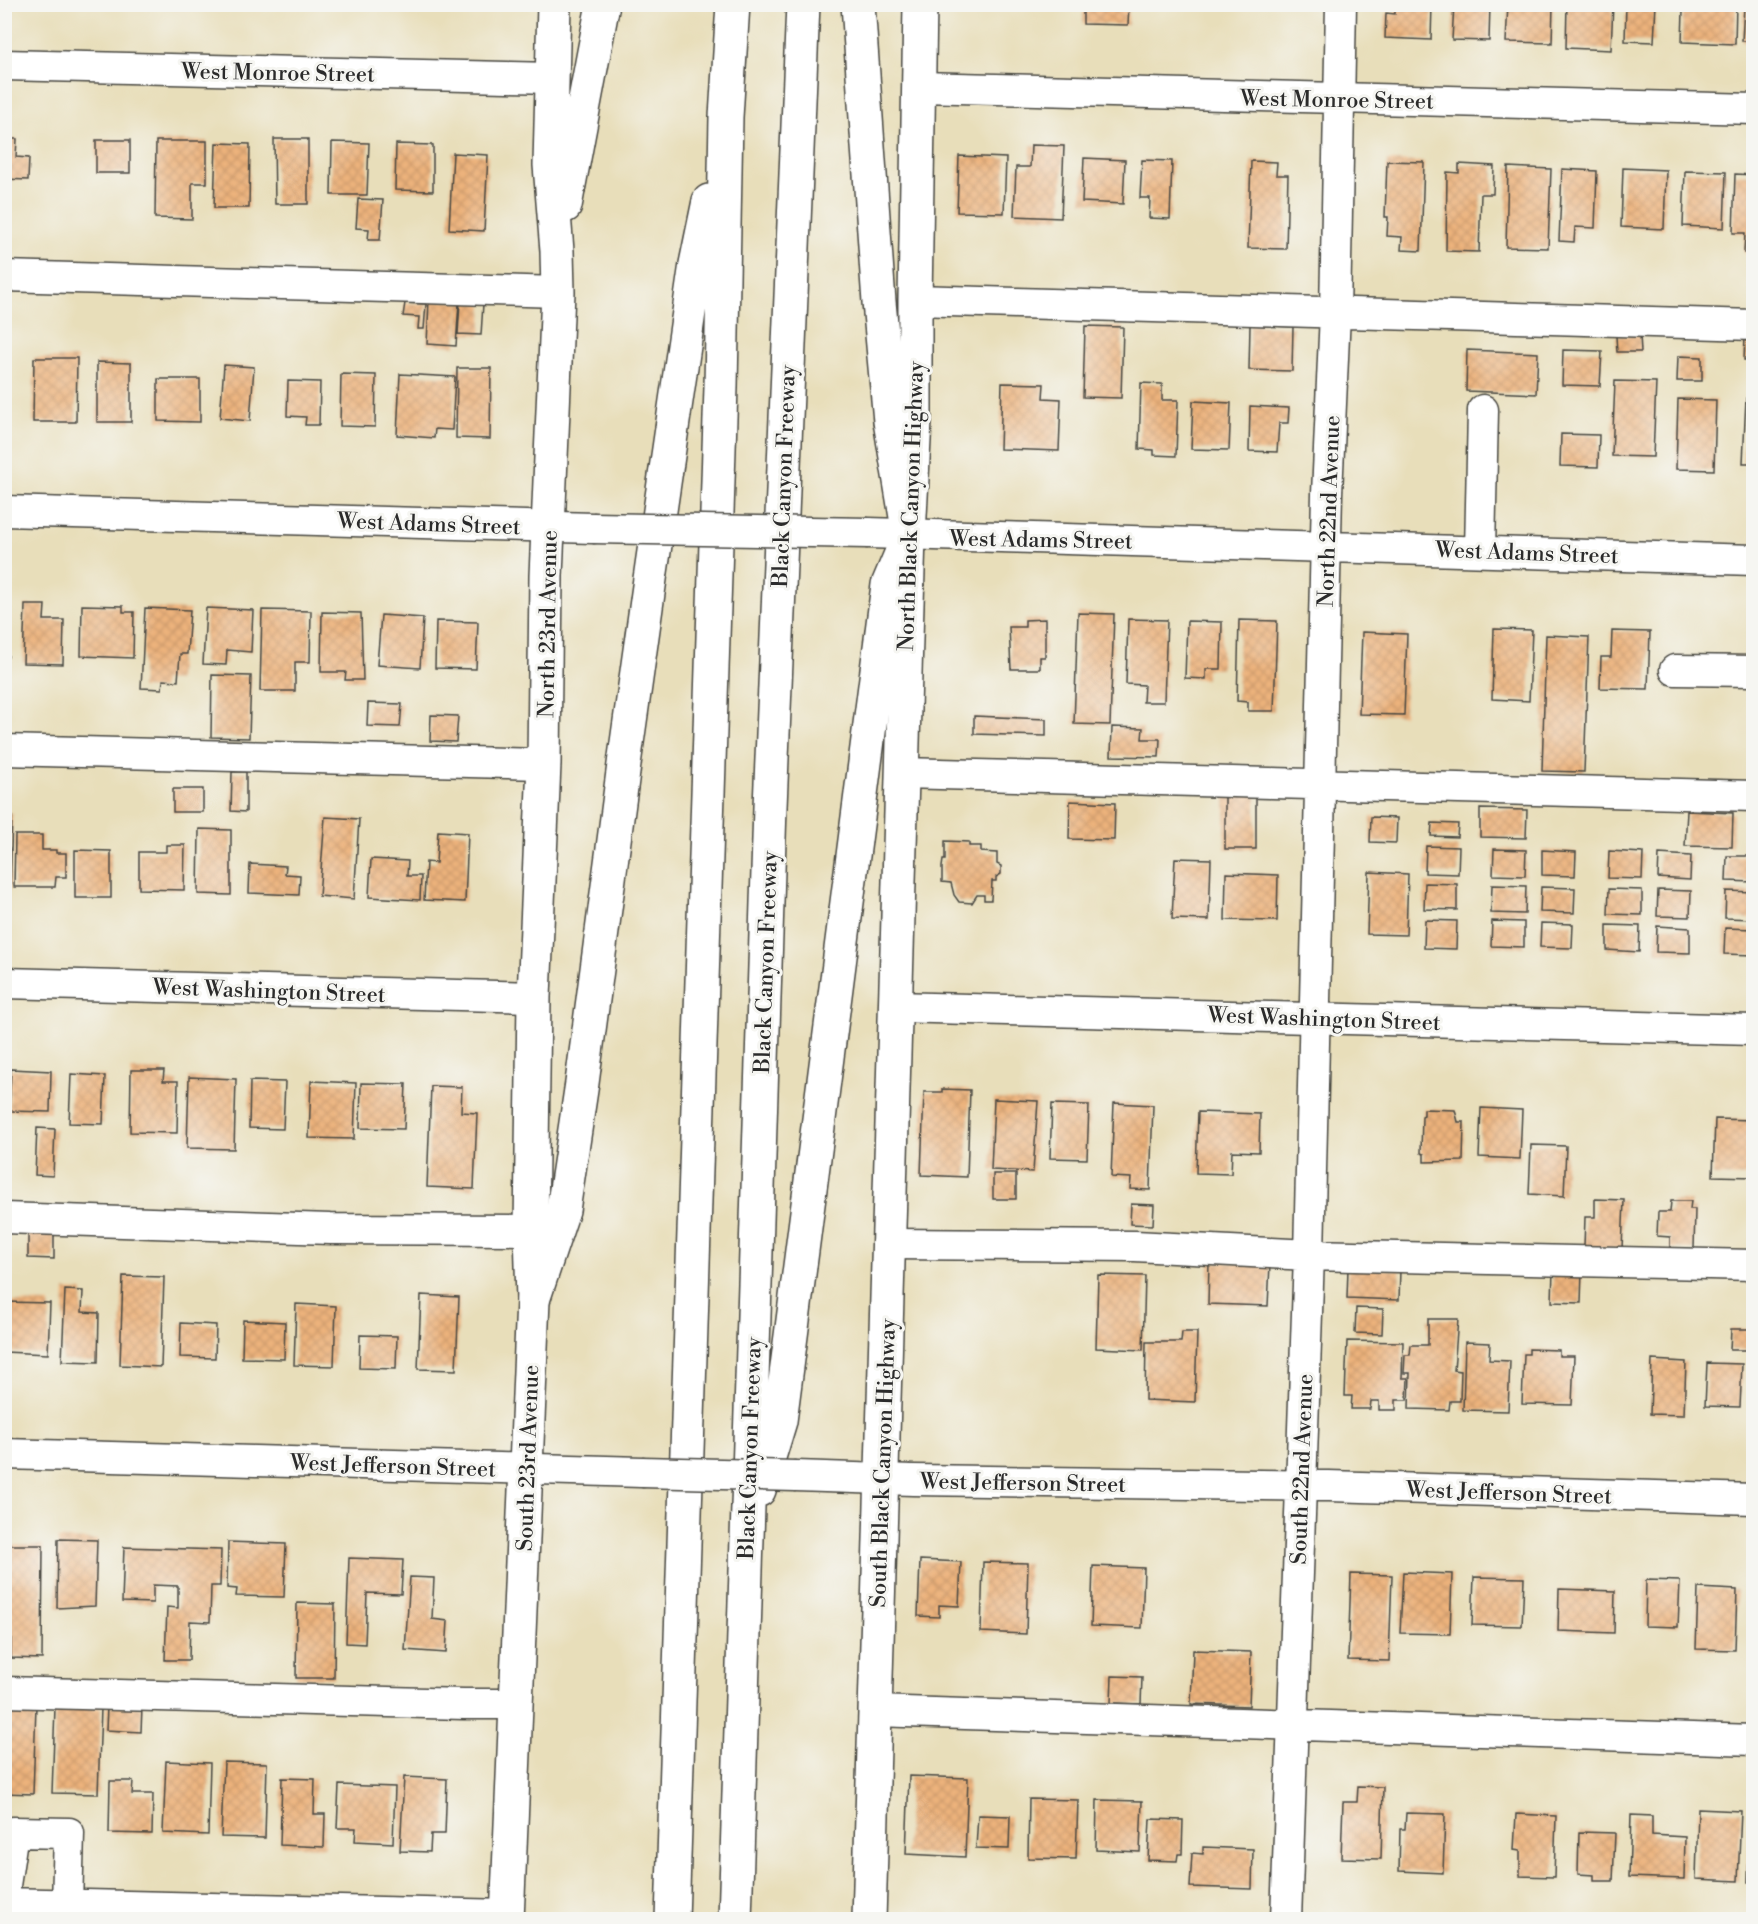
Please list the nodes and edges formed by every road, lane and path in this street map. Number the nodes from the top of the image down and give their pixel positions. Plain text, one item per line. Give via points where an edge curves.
1 (554, 4) edge
2 (603, 4) edge
3 (733, 4) edge
4 (803, 4) edge
5 (858, 4) edge
6 (920, 4) edge
7 (1341, 4) edge
8 (4, 65) edge
9 (552, 78) junction
10 (920, 87) junction
11 (1339, 98) junction
12 (1754, 109) edge
13 (726, 117) junction
14 (557, 251) junction
15 (4, 276) edge
16 (558, 292) junction
17 (915, 300) junction
18 (1335, 313) junction
19 (1754, 326) edge
20 (1483, 410) dead end
21 (4, 511) edge
22 (549, 526) junction
23 (909, 535) junction
24 (1326, 546) junction
25 (1480, 551) junction
26 (1754, 560) edge
27 (1675, 670) dead end
28 (1754, 671) edge
29 (4, 750) edge
30 (544, 764) junction
31 (902, 773) junction
32 (1320, 785) junction
33 (1754, 796) edge
34 (4, 983) edge
35 (534, 997) junction
36 (895, 1007) junction
37 (1313, 1018) junction
38 (1754, 1030) edge
39 (4, 1218) edge
40 (531, 1230) junction
41 (889, 1244) junction
42 (1309, 1255) junction
43 (1754, 1265) edge
44 (533, 1300) junction
45 (4, 1454) edge
46 (527, 1470) junction
47 (882, 1479) junction
48 (1300, 1486) junction
49 (1754, 1499) edge
50 (746, 1532) junction
51 (4, 1692) edge
52 (516, 1704) junction
53 (875, 1711) junction
54 (1294, 1724) junction
55 (1754, 1740) edge
56 (4, 1892) edge
57 (4, 1903) edge
58 (67, 1905) junction
59 (507, 1917) edge
60 (672, 1920) edge
61 (735, 1920) edge
62 (869, 1920) edge
63 (1286, 1920) edge

1 - 9 main road
2 - 14 main road
3 - 13 main road
4 - 50 main road, Black Canyon Freeway via 770,807
5 - 23 main road via 890,421
6 - 10 main road, North Black Canyon Highway
7 - 11 street, North 22nd Avenue
8 - 9 street, West Monroe Street
9 - 14 main road via 550,165
10 - 11 street, West Monroe Street
10 - 17 main road, North Black Canyon Highway
11 - 12 street, West Monroe Street
11 - 18 street, North 22nd Avenue
13 - 44 main road via 696,264 563,1210
13 - 60 main road
14 - 16 main road, North 23rd Avenue
15 - 16 street
16 - 22 main road, North 23rd Avenue
17 - 18 street
17 - 23 main road, North Black Canyon Highway via 915,421
18 - 19 street
18 - 24 street, North 22nd Avenue
20 - 25 street
21 - 22 street, West Adams Street
22 - 23 street, West Adams Street, bridge
22 - 30 main road, North 23rd Avenue
23 - 24 street, West Adams Street
23 - 31 main road, North Black Canyon Highway
23 - 50 main road via 888,585 780,1421
24 - 25 street, West Adams Street
24 - 32 street, North 22nd Avenue
25 - 26 street, West Adams Street
27 - 28 street
29 - 30 street
30 - 35 main road, North 23rd Avenue
31 - 32 street
31 - 36 main road, North Black Canyon Highway
32 - 33 street
32 - 37 street, North 22nd Avenue
34 - 35 street, West Washington Street
35 - 40 main road, South 23rd Avenue
36 - 37 street, West Washington Street
36 - 41 main road, South Black Canyon Highway
37 - 38 street, West Washington Street
37 - 42 street, South 22nd Avenue
39 - 40 street
40 - 44 main road, South 23rd Avenue
41 - 42 street via 1124,1246
41 - 47 main road, South Black Canyon Highway
42 - 43 street
42 - 48 street, South 22nd Avenue
44 - 46 main road, South 23rd Avenue
45 - 46 street, West Jefferson Street
46 - 47 street, West Jefferson Street, bridge
46 - 52 main road, South 23rd Avenue
47 - 48 street, West Jefferson Street
47 - 53 main road, South Black Canyon Highway
48 - 49 street, West Jefferson Street
48 - 54 street, South 22nd Avenue
50 - 61 main road, Black Canyon Freeway
51 - 52 street
52 - 59 main road, South 23rd Avenue
53 - 54 street
53 - 62 main road, South Black Canyon Highway
54 - 55 street
54 - 63 street, South 22nd Avenue
56 - 58 street via 13,1832 69,1833
57 - 58 street
58 - 59 street

